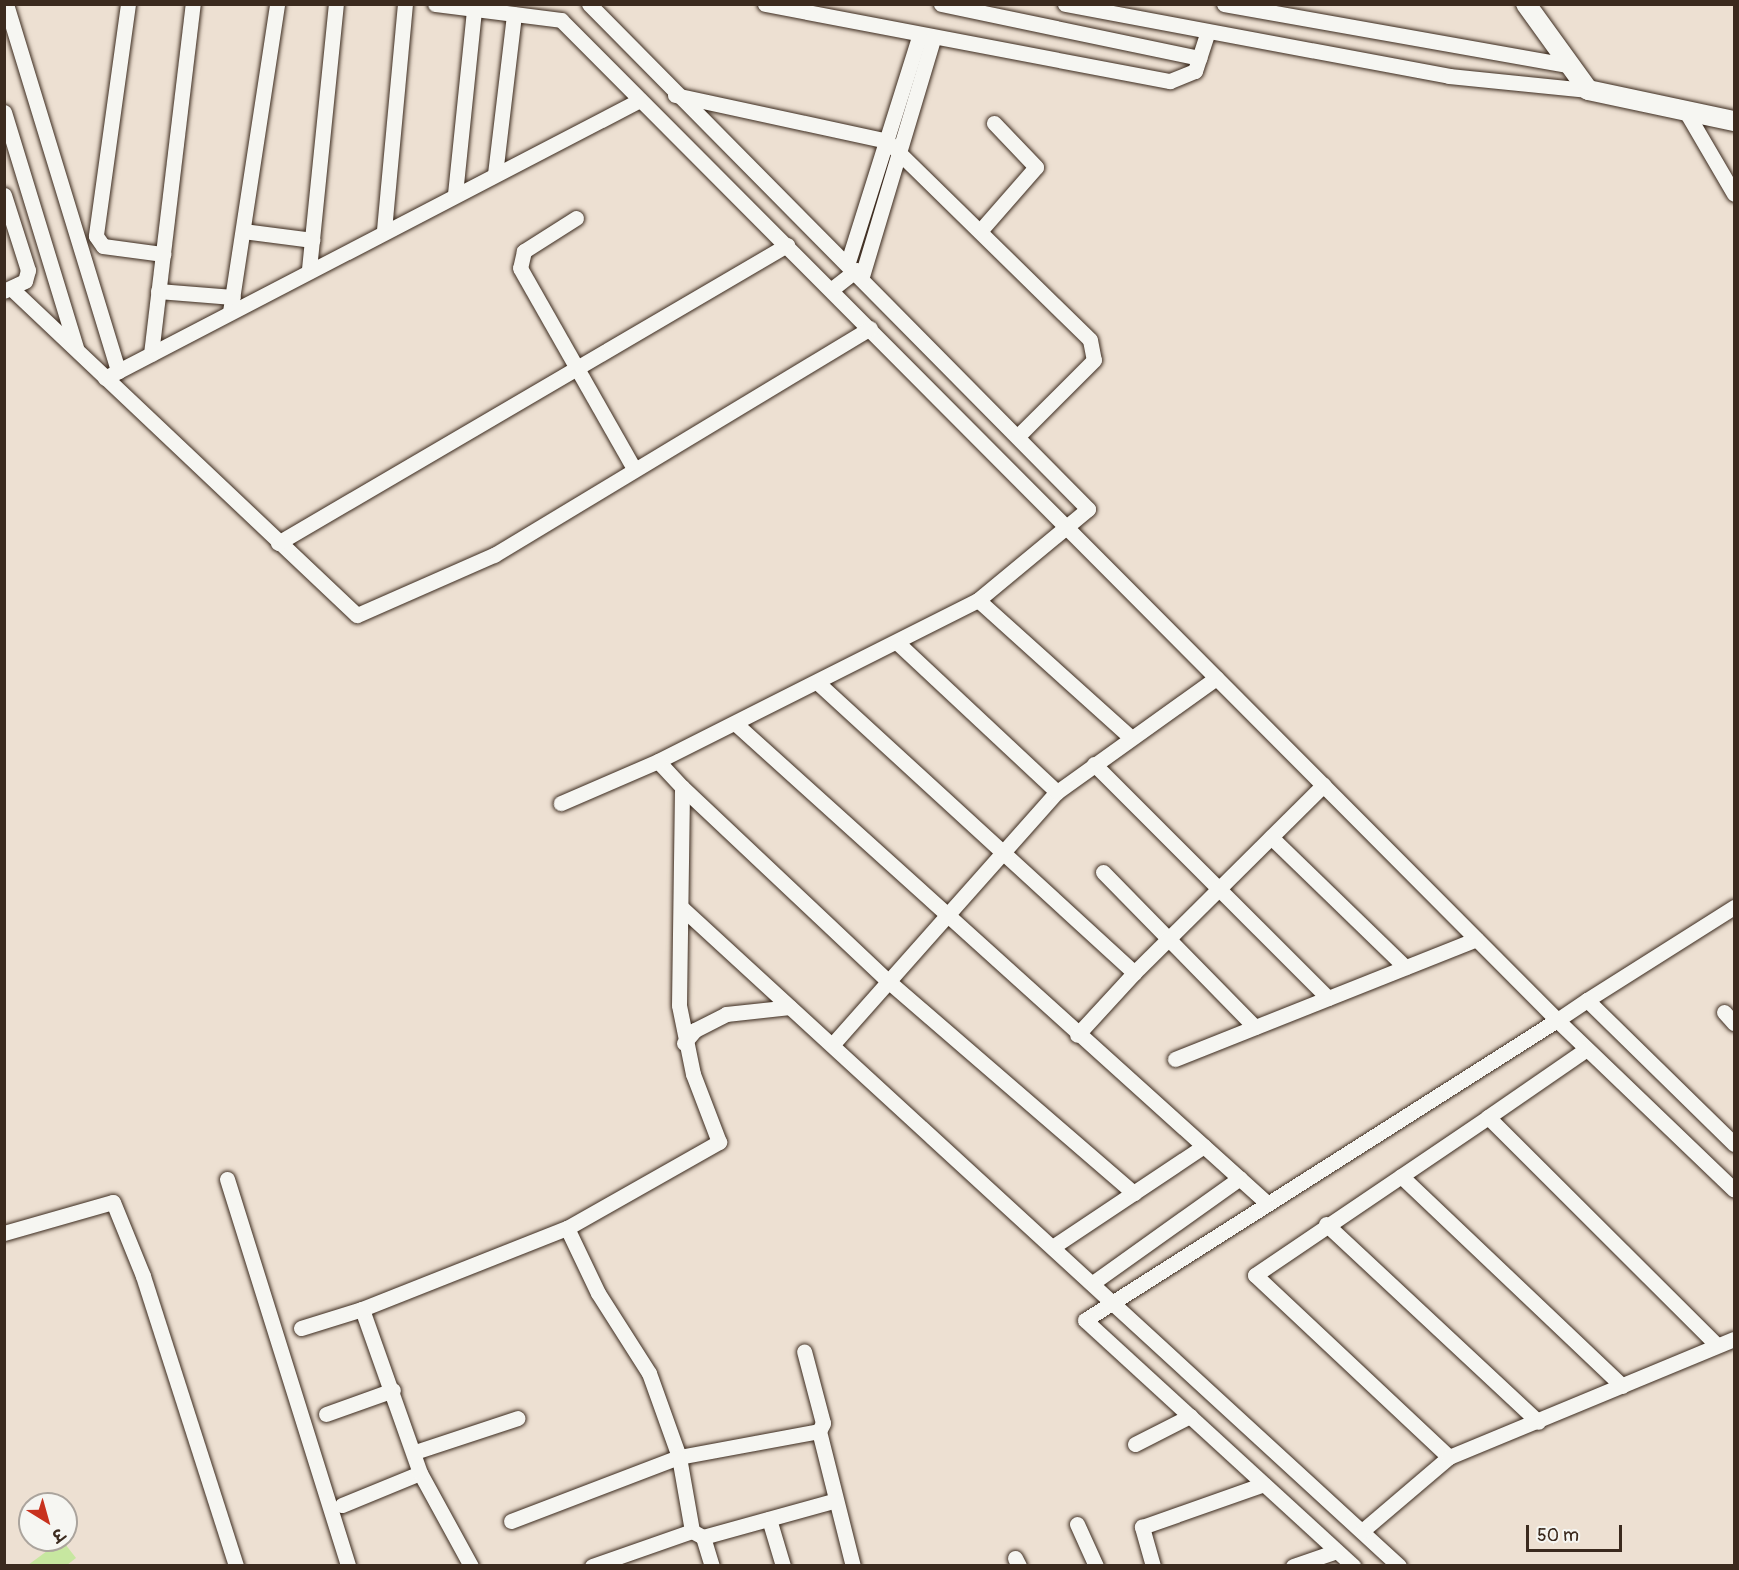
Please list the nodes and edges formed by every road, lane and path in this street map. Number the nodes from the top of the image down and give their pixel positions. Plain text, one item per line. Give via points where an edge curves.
1 (6, 4) edge
2 (128, 4) edge
3 (193, 4) edge
4 (277, 4) edge
5 (336, 4) edge
6 (405, 4) edge
7 (435, 4) edge
8 (589, 4) edge
9 (765, 4) edge
10 (941, 4) edge
11 (1065, 4) edge
12 (1224, 4) edge
13 (1526, 4) edge
14 (474, 9) junction
15 (514, 14) junction
16 (1207, 34) junction
17 (926, 38) junction
18 (1199, 58) junction
19 (1571, 66) junction
20 (1588, 90) junction
21 (675, 95) junction
22 (640, 100) junction
23 (1685, 110) junction
24 (4, 112) edge
25 (1734, 121) edge
26 (994, 123) dead end
27 (887, 141) junction
28 (899, 151) junction
29 (495, 174) junction
30 (455, 194) junction
31 (1734, 194) edge
32 (4, 195) edge
33 (576, 218) dead end
34 (384, 230) junction
35 (243, 231) junction
36 (980, 231) junction
37 (312, 240) junction
38 (787, 245) junction
39 (163, 254) junction
40 (309, 269) junction
41 (855, 269) junction
42 (832, 289) junction
43 (9, 290) edge
44 (158, 291) junction
45 (232, 305) junction
46 (870, 328) junction
47 (77, 351) junction
48 (151, 354) junction
49 (577, 368) junction
50 (112, 374) junction
51 (1018, 436) junction
52 (634, 469) junction
53 (1067, 527) junction
54 (278, 543) junction
55 (978, 600) junction
56 (898, 643) junction
57 (1216, 678) junction
58 (818, 683) junction
59 (737, 725) junction
60 (1130, 737) junction
61 (658, 761) junction
62 (1094, 764) junction
63 (1323, 785) junction
64 (682, 787) junction
65 (1057, 792) junction
66 (561, 803) dead end
67 (1271, 837) junction
68 (1001, 856) junction
69 (1103, 872) dead end
70 (1219, 889) junction
71 (1734, 907) edge
72 (682, 908) junction
73 (946, 916) junction
74 (1169, 939) junction
75 (1476, 939) junction
76 (1405, 967) junction
77 (1134, 973) junction
78 (888, 981) junction
79 (1328, 998) junction
80 (1587, 999) junction
81 (790, 1007) junction
82 (1557, 1020) junction
83 (1255, 1027) junction
84 (1077, 1035) junction
85 (684, 1042) junction
86 (832, 1045) junction
87 (1586, 1050) junction
88 (1175, 1059) dead end
89 (1488, 1117) junction
90 (1734, 1144) edge
91 (1204, 1146) junction
92 (1401, 1176) junction
93 (1240, 1178) junction
94 (227, 1179) dead end
95 (1734, 1190) edge
96 (1134, 1193) junction
97 (1267, 1203) junction
98 (1326, 1224) junction
99 (567, 1228) junction
100 (4, 1233) edge
101 (1054, 1246) junction
102 (1094, 1282) junction
103 (1114, 1299) junction
104 (362, 1309) junction
105 (301, 1328) dead end
106 (1734, 1339) edge
107 (1717, 1345) junction
108 (804, 1351) dead end
109 (1622, 1386) junction
110 (393, 1390) junction
111 (326, 1414) dead end
112 (1190, 1416) junction
113 (518, 1418) dead end
114 (1538, 1422) junction
115 (819, 1431) junction
116 (1135, 1444) dead end
117 (415, 1452) junction
118 (679, 1457) junction
119 (1449, 1457) junction
120 (420, 1473) junction
121 (1264, 1484) junction
122 (833, 1501) junction
123 (342, 1505) dead end
124 (769, 1519) junction
125 (511, 1521) dead end
126 (1077, 1524) dead end
127 (1362, 1531) junction
128 (697, 1534) junction
129 (1337, 1551) junction
130 (236, 1566) edge
131 (348, 1566) edge
132 (471, 1566) edge
133 (592, 1566) edge
134 (712, 1566) edge
135 (783, 1566) edge
136 (853, 1566) edge
137 (1096, 1566) edge
138 (1153, 1566) edge
139 (1293, 1566) edge
140 (1353, 1566) edge
141 (1399, 1566) edge

1 - 50 street
2 - 39 street via 96,236 103,246
3 - 39 street
4 - 35 street
5 - 37 street
6 - 34 street
7 - 14 street
8 - 21 street
9 - 17 street
10 - 18 street
11 - 16 street
12 - 19 street
13 - 19 street
14 - 15 street
14 - 30 street
15 - 22 street via 561,20
15 - 29 street
16 - 18 street
16 - 20 street via 1449,76
17 - 18 street via 1170,81 1195,71
17 - 27 street
17 - 28 street
19 - 20 street
20 - 23 street
21 - 27 street
21 - 41 street
22 - 29 street
22 - 38 street
23 - 25 street
23 - 31 street
24 - 47 street
26 - 36 street via 1036,167
27 - 28 street
27 - 41 street
28 - 36 street
28 - 41 street
29 - 30 street
30 - 34 street
32 - 43 street via 28,270
33 - 49 street via 519,260
34 - 40 street
35 - 37 street
35 - 45 street
36 - 51 street via 1095,349 1094,360
37 - 40 street
38 - 42 street
38 - 49 street
39 - 44 street
40 - 45 street
41 - 42 street
41 - 51 street
42 - 46 street
43 - 47 street
44 - 45 street
44 - 48 street
45 - 48 street
46 - 52 street
46 - 53 street
47 - 50 street
48 - 50 street
49 - 52 street
49 - 54 street
50 - 54 street
51 - 53 street via 1088,508
52 - 54 street via 494,555 366,613 350,612
53 - 55 street
53 - 57 street
55 - 56 street
55 - 60 street
56 - 58 street
56 - 65 street
57 - 60 street
57 - 63 street
58 - 59 street
58 - 68 street
59 - 61 street
59 - 73 street
60 - 62 street
61 - 64 street
61 - 66 street
62 - 65 street
62 - 70 street
63 - 67 street
63 - 75 street
64 - 72 street
64 - 78 street
65 - 68 street
67 - 70 street
67 - 76 street
68 - 73 street
68 - 77 street
69 - 74 street
70 - 74 street
70 - 79 street
71 - 80 street
72 - 81 street
72 - 85 street
73 - 78 street
73 - 84 street
74 - 77 street
74 - 83 street
75 - 76 street
75 - 82 street
76 - 79 street
77 - 84 street
78 - 86 street
78 - 96 street
79 - 83 street
80 - 82 street
80 - 90 street
81 - 85 street via 726,1014 695,1029
81 - 86 street
82 - 87 street
82 - 97 street
83 - 88 street
84 - 91 street
85 - 99 street via 719,1142
86 - 101 street
87 - 89 street
87 - 95 street
89 - 92 street
89 - 107 street
91 - 93 street
91 - 96 street
92 - 98 street
92 - 109 street
93 - 97 street
93 - 102 street
94 - 131 street
96 - 101 street
97 - 103 street
98 - 114 street
98 - 119 street via 1255,1275
99 - 104 street
99 - 118 street via 598,1293 649,1373
100 - 130 street via 113,1202 143,1276
101 - 102 street
102 - 103 street
103 - 112 street via 1084,1320
103 - 127 street
104 - 105 street
104 - 110 street
106 - 107 street
107 - 109 street
108 - 115 street via 823,1423
109 - 114 street
110 - 111 street
110 - 117 street
112 - 116 street
112 - 121 street
113 - 117 street
114 - 119 street
115 - 118 street
115 - 122 street
117 - 120 street
118 - 125 street
118 - 128 street
119 - 127 street
120 - 123 street
120 - 132 street
121 - 129 street
121 - 138 street via 1142,1527
122 - 124 street
122 - 136 street
124 - 128 street
124 - 135 street
126 - 137 street
127 - 141 street
128 - 133 street
128 - 134 street
129 - 139 street
129 - 140 street

